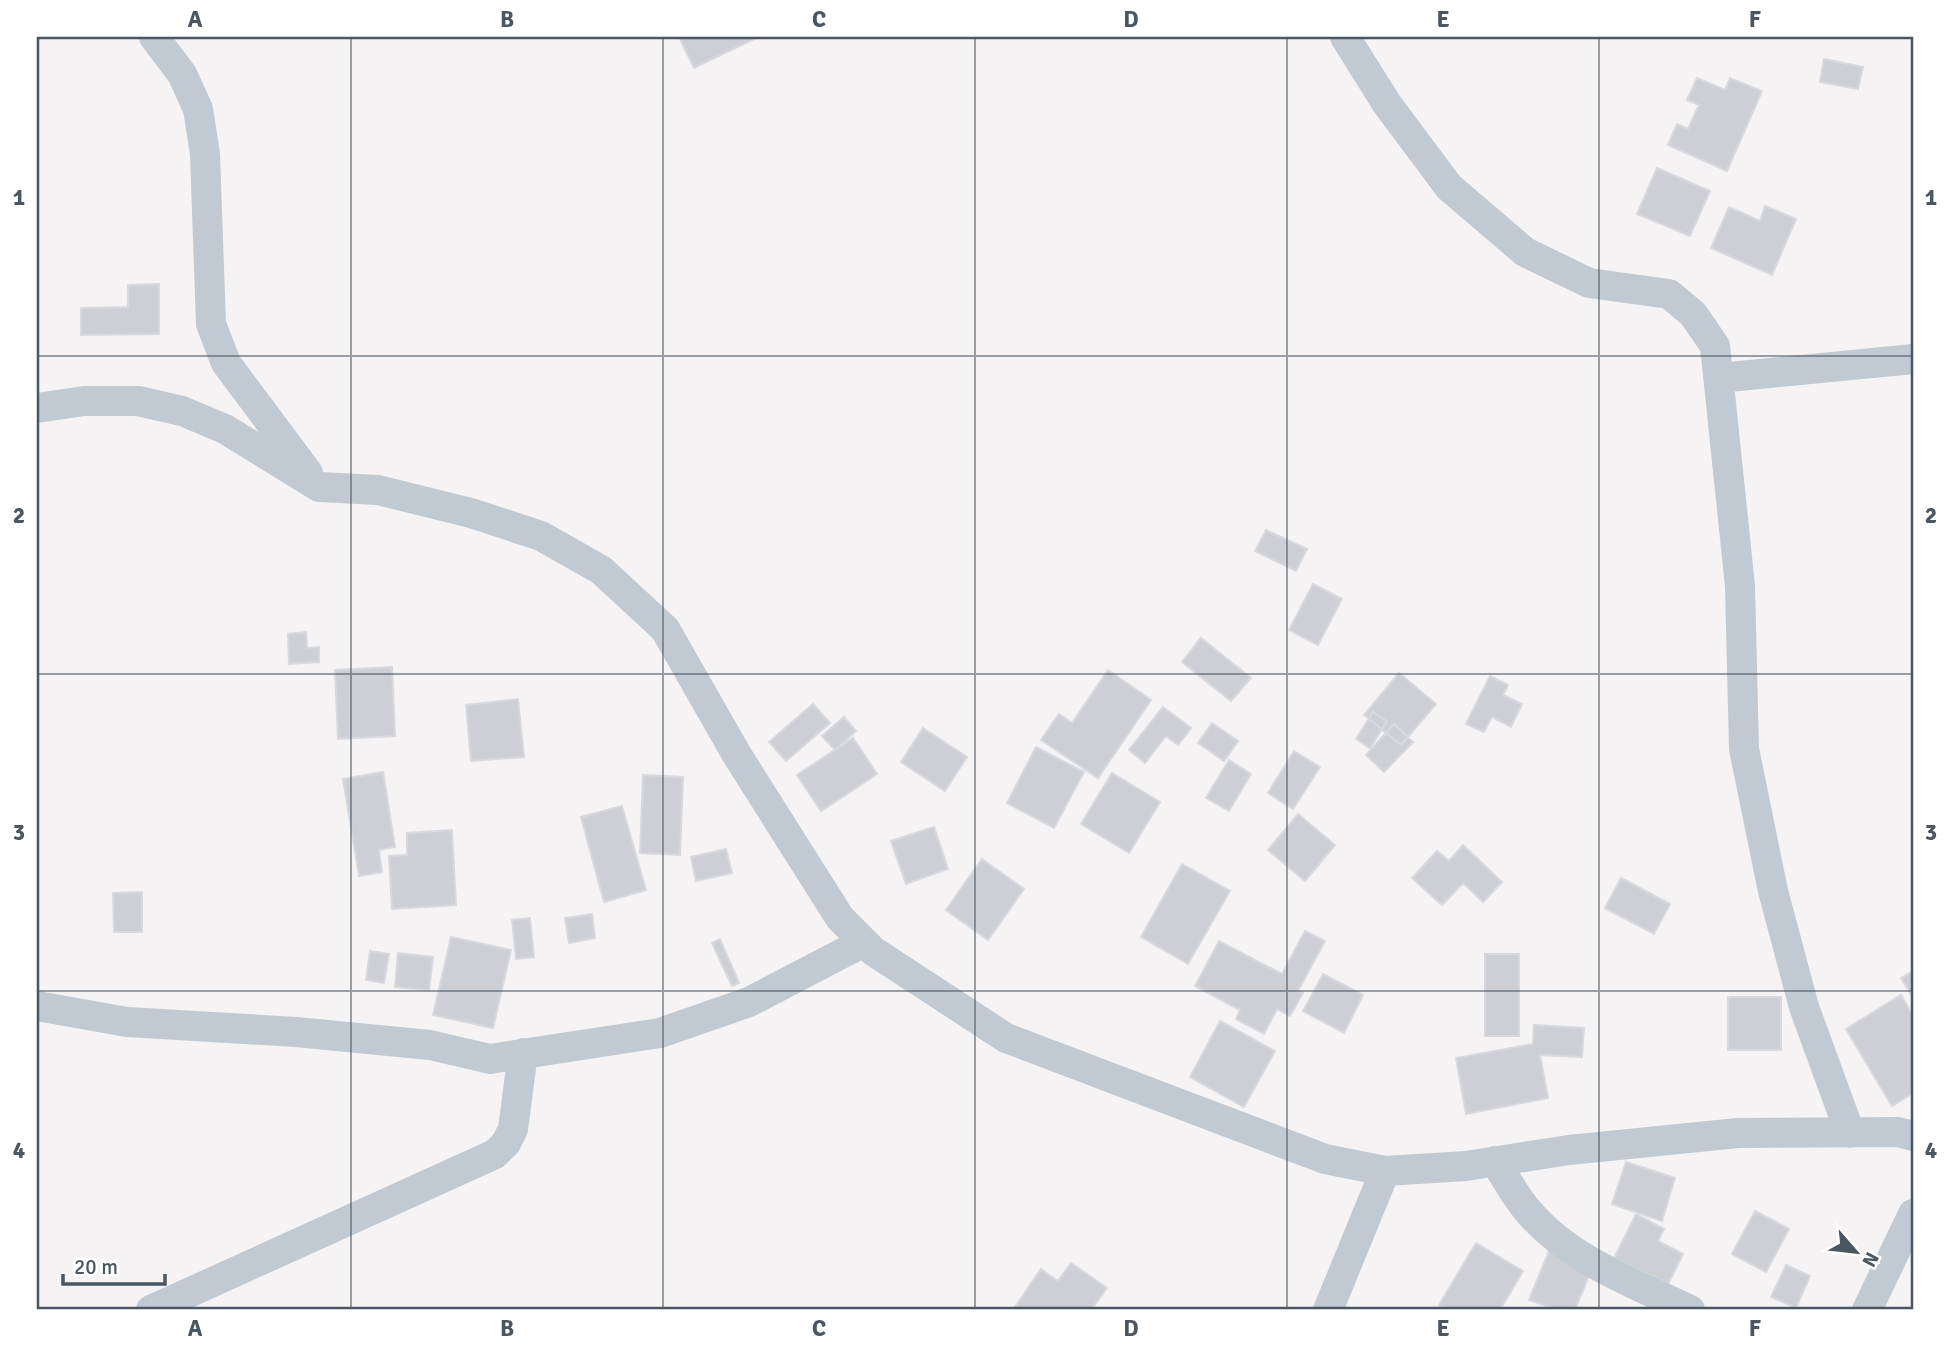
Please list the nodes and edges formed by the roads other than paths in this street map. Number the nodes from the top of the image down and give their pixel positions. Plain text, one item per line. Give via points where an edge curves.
1 (154, 37) edge
2 (1345, 37) edge
3 (1913, 359) edge
4 (1719, 378) junction
5 (37, 408) edge
6 (319, 487) junction
7 (864, 942) junction
8 (37, 1006) edge
9 (523, 1054) junction
10 (1850, 1133) junction
11 (1913, 1136) edge
12 (1495, 1161) junction
13 (1385, 1171) junction
14 (1913, 1214) edge
15 (151, 1310) edge
16 (1328, 1310) edge
17 (1690, 1310) edge
18 (1867, 1310) edge

1 - 6 street via 182,74 198,109 205,154 211,324 226,363
2 - 4 street via 1387,104 1449,187 1525,252 1589,283 1669,294 1693,314 1715,346
3 - 4 street
4 - 10 street via 1740,586 1744,749 1773,891 1804,1007
5 - 6 street via 84,401 138,401 182,411 225,429
6 - 7 street via 378,490 471,513 541,536 601,570 665,629 737,755 840,918
7 - 9 street via 750,1002 660,1033
7 - 13 street via 1006,1038 1325,1159
8 - 9 street via 127,1022 430,1045 490,1059
9 - 15 street via 513,1129 495,1154
10 - 11 street
10 - 12 street via 1738,1133
12 - 13 street
12 - 17 street via 1527,1211 1564,1244 1590,1262
13 - 16 street
14 - 18 street

